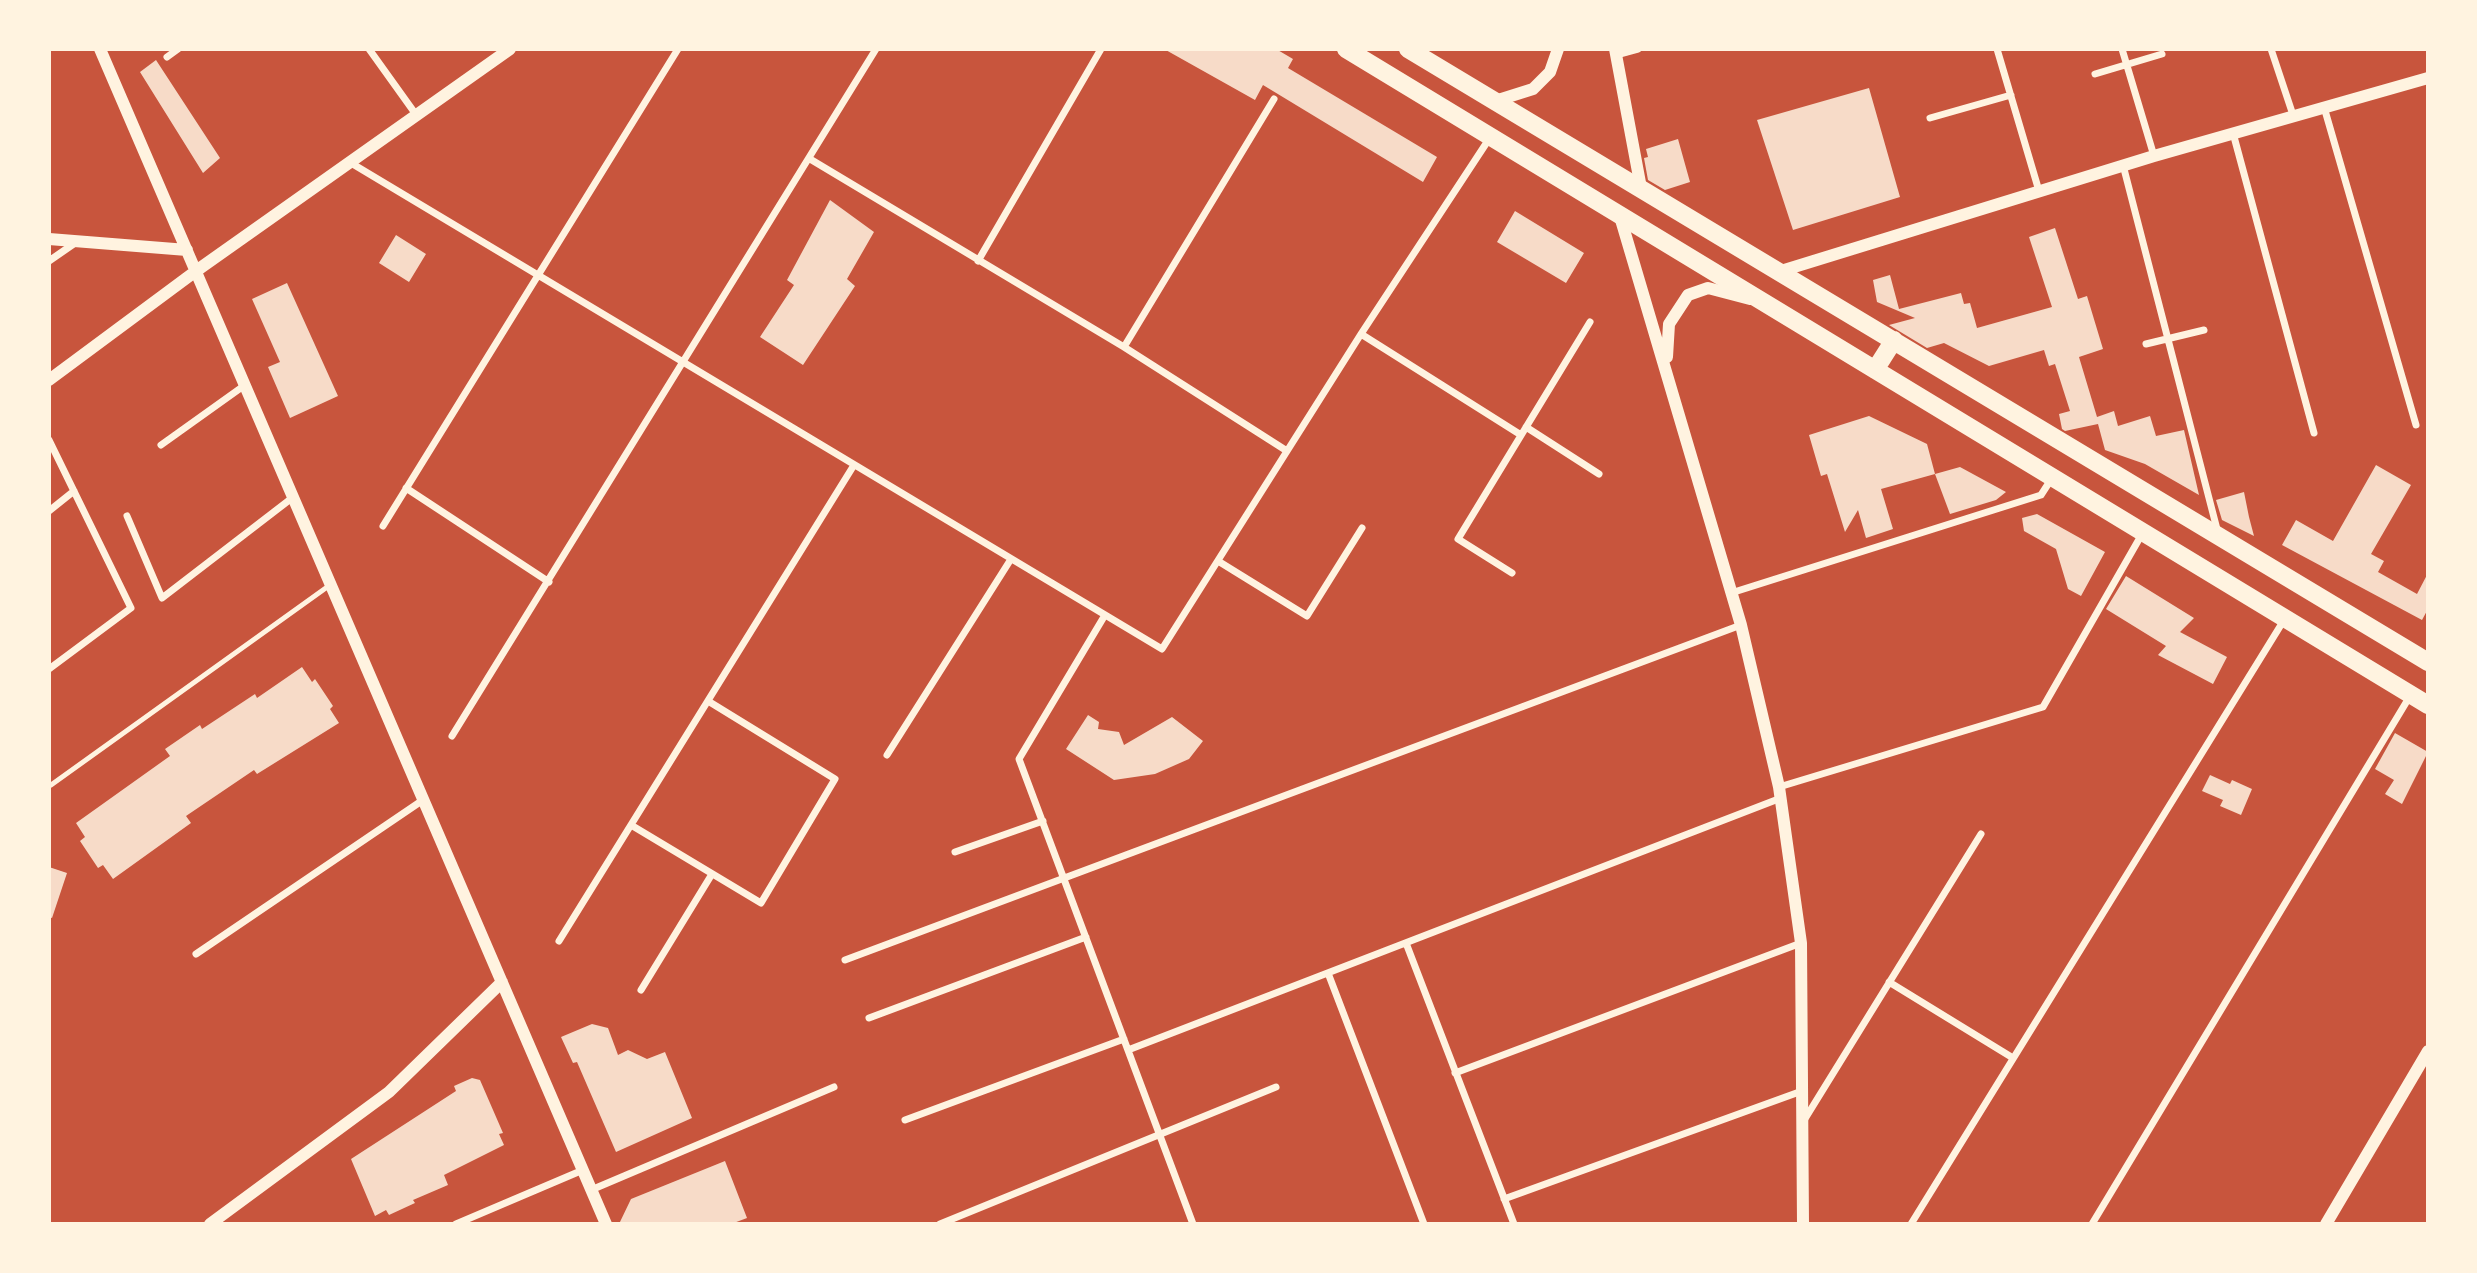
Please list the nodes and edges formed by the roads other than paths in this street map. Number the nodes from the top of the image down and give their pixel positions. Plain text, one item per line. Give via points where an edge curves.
1 (100, 49) edge
2 (178, 49) edge
3 (369, 49) edge
4 (510, 49) edge
5 (678, 49) edge
6 (876, 49) edge
7 (1101, 49) edge
8 (1346, 49) edge
9 (1408, 49) edge
10 (1558, 49) edge
11 (1638, 49) edge
12 (1997, 49) edge
13 (2122, 49) edge
14 (2271, 49) edge
15 (1616, 52) edge
16 (2162, 54) dead end
17 (167, 57) dead end
18 (2127, 64) junction
19 (2095, 74) dead end
20 (2428, 78) edge
21 (2011, 95) junction
22 (1274, 99) dead end
23 (1495, 101) junction
24 (2324, 107) junction
25 (2293, 115) junction
26 (417, 116) junction
27 (1930, 118) dead end
28 (2232, 133) junction
29 (1492, 136) junction
30 (2154, 156) junction
31 (810, 159) junction
32 (351, 163) junction
33 (2123, 165) junction
34 (1641, 188) junction
35 (2039, 191) junction
36 (1619, 213) junction
37 (49, 239) edge
38 (75, 243) junction
39 (187, 250) junction
40 (49, 261) edge
41 (978, 261) junction
42 (196, 271) junction
43 (1781, 271) junction
44 (538, 275) junction
45 (1760, 302) junction
46 (1590, 322) dead end
47 (2204, 330) dead end
48 (1361, 334) junction
49 (2170, 337) junction
50 (1894, 340) junction
51 (2146, 344) dead end
52 (1124, 347) junction
53 (683, 362) junction
54 (1666, 364) junction
55 (1875, 370) junction
56 (49, 380) edge
57 (245, 385) junction
58 (2416, 425) dead end
59 (1526, 427) junction
60 (2314, 433) dead end
61 (1521, 435) junction
62 (49, 440) edge
63 (161, 445) dead end
64 (1287, 451) junction
65 (854, 465) junction
66 (1599, 474) dead end
67 (2052, 477) junction
68 (406, 488) junction
69 (74, 491) junction
70 (292, 498) junction
71 (49, 510) edge
72 (127, 516) dead end
73 (383, 526) dead end
74 (1362, 528) dead end
75 (2142, 533) junction
76 (2219, 537) junction
77 (1011, 559) junction
78 (1217, 561) junction
79 (1513, 573) dead end
80 (549, 582) junction
81 (331, 584) junction
82 (1731, 593) junction
83 (1105, 615) junction
84 (2285, 619) junction
85 (1741, 625) junction
86 (2427, 660) edge
87 (49, 669) edge
88 (2411, 695) junction
89 (708, 701) junction
90 (2428, 705) edge
91 (452, 736) dead end
92 (887, 755) dead end
93 (51, 785) dead end
94 (1780, 792) junction
95 (423, 800) junction
96 (1042, 821) junction
97 (631, 825) junction
98 (1981, 834) dead end
99 (955, 852) dead end
100 (712, 874) junction
101 (1064, 880) junction
102 (1086, 937) junction
103 (559, 941) dead end
104 (1406, 943) junction
105 (1801, 943) junction
106 (196, 954) dead end
107 (845, 960) dead end
108 (1328, 973) junction
109 (502, 982) junction
110 (1889, 982) junction
111 (641, 990) dead end
112 (869, 1018) dead end
113 (1124, 1040) junction
114 (1128, 1050) junction
115 (2428, 1051) edge
116 (2013, 1058) junction
117 (1455, 1073) junction
118 (834, 1087) dead end
119 (1276, 1087) dead end
120 (1802, 1091) junction
121 (905, 1120) dead end
122 (1803, 1123) junction
123 (1159, 1133) junction
124 (583, 1170) junction
125 (591, 1190) junction
126 (1504, 1199) junction
127 (210, 1224) edge
128 (456, 1224) edge
129 (606, 1224) edge
130 (940, 1224) edge
131 (1194, 1224) edge
132 (1424, 1224) edge
133 (1514, 1224) edge
134 (1804, 1224) edge
135 (1911, 1224) edge
136 (2092, 1224) edge
137 (2326, 1224) edge

1 - 39 street
2 - 17 street
3 - 26 street
4 - 26 street
5 - 44 street
6 - 31 street
7 - 41 street
8 - 29 main road
9 - 23 main road
10 - 23 street via 1550,72 1533,89
11 - 15 street
12 - 21 street
13 - 18 street
14 - 25 street
15 - 34 street
16 - 18 street
18 - 19 street
18 - 30 street
20 - 24 street
21 - 27 street
21 - 35 street
22 - 52 street
23 - 34 main road
24 - 25 street
24 - 58 street
25 - 28 street
26 - 32 street
28 - 30 street
28 - 60 street
29 - 36 main road
29 - 48 street
30 - 33 street
31 - 41 street
31 - 53 street
32 - 42 street
32 - 44 street
33 - 35 street
33 - 49 street
34 - 43 main road
35 - 43 street
36 - 45 main road
36 - 54 street
37 - 38 street
38 - 39 street
38 - 40 street
39 - 42 street
41 - 52 street
42 - 56 street
42 - 57 street
43 - 50 main road
44 - 53 street
44 - 68 street
45 - 54 street via 1708,288 1688,295 1669,324
45 - 55 main road
46 - 59 street
47 - 49 street
48 - 61 street
48 - 64 street
49 - 51 street
49 - 76 street
50 - 55 main road
50 - 76 main road
52 - 64 street
53 - 65 street
53 - 80 street
54 - 82 street
55 - 67 main road
57 - 63 street
57 - 70 street
59 - 61 street
59 - 66 street
61 - 79 street via 1458,539
62 - 69 street
64 - 78 street
65 - 77 street
65 - 89 street
67 - 75 main road
67 - 82 street via 2041,495
68 - 73 street
68 - 80 street
69 - 71 street
69 - 87 street via 131,608
70 - 72 street via 162,598
70 - 81 street
74 - 78 street via 1307,616
75 - 84 main road
75 - 94 street via 2043,707
76 - 86 main road
77 - 83 street
77 - 92 street
78 - 83 street via 1162,649
80 - 91 street
81 - 93 lane
81 - 95 street
82 - 85 street
83 - 96 street via 1019,759
84 - 88 main road
84 - 116 street
85 - 94 street
85 - 101 street
88 - 90 main road
88 - 136 street
89 - 97 street
89 - 100 street via 835,779 761,903
94 - 104 street
94 - 105 street
95 - 106 street
95 - 109 street
96 - 99 street
96 - 101 street
97 - 100 street
97 - 103 street
98 - 110 street
100 - 111 street
101 - 102 street
101 - 107 street
102 - 112 street
102 - 113 street
104 - 108 street
104 - 117 street
105 - 117 street
105 - 120 street
108 - 114 street
108 - 132 street
109 - 124 street
109 - 127 street via 389,1092
110 - 116 street
110 - 122 street
113 - 114 street
113 - 121 street
114 - 123 street
115 - 137 street
116 - 135 street
117 - 126 street
118 - 125 street
119 - 123 street
120 - 122 street
120 - 126 street
122 - 134 street
123 - 130 street
123 - 131 street
124 - 125 street
124 - 128 street
125 - 129 street
126 - 133 street

